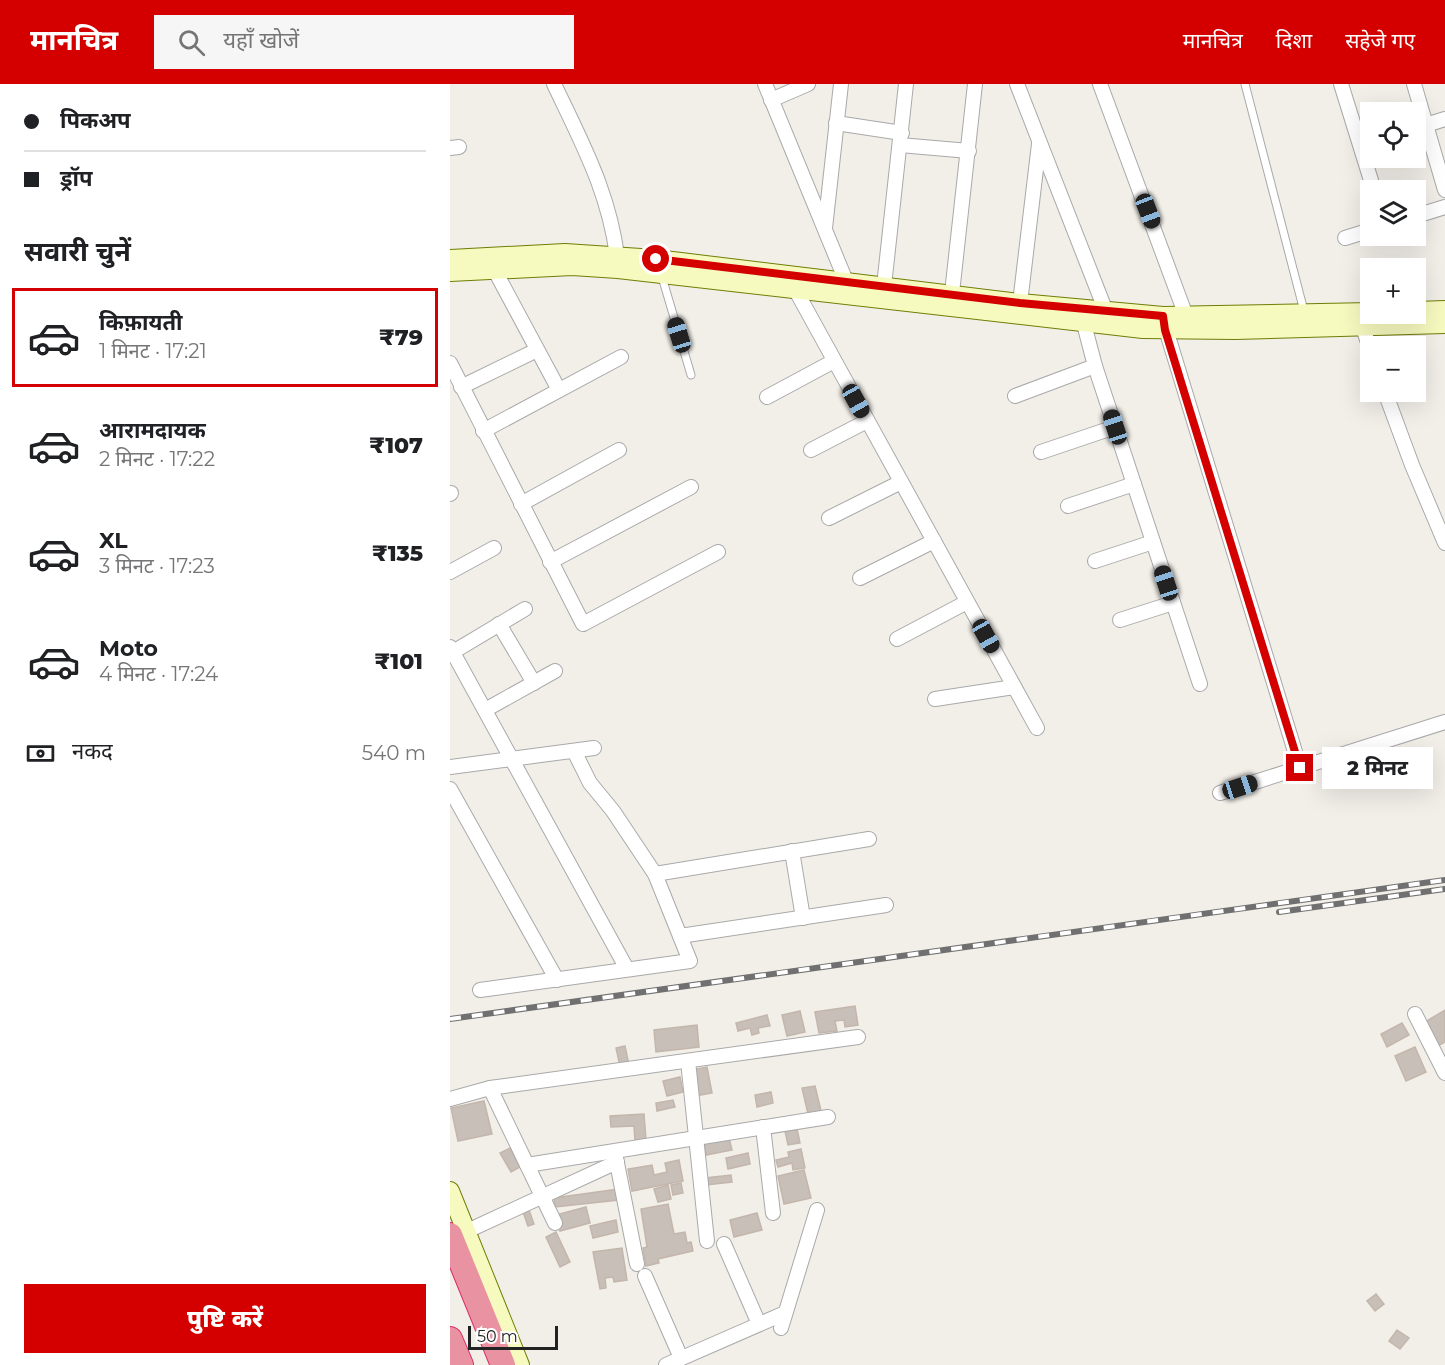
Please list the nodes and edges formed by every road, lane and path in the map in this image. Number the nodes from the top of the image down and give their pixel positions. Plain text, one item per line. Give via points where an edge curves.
1 (554, 84) edge
2 (765, 84) edge
3 (808, 84) edge
4 (841, 84) edge
5 (906, 84) edge
6 (975, 84) edge
7 (1017, 84) edge
8 (1100, 84) edge
9 (1245, 84) edge
10 (1341, 84) edge
11 (1414, 84) edge
12 (771, 100) junction
13 (1419, 102) edge
14 (1445, 119) edge
15 (836, 123) junction
16 (1426, 125) joint
17 (901, 139) junction
18 (1040, 142) junction
19 (969, 151) junction
20 (1371, 180) edge
21 (1445, 190) edge
22 (1445, 207) edge
23 (1426, 213) edge
24 (824, 231) junction
25 (1360, 233) edge
26 (1345, 238) dead end
27 (450, 259) edge
28 (617, 263) junction
29 (494, 269) junction
30 (450, 272) edge
31 (661, 275) junction
32 (846, 281) junction
33 (884, 286) junction
34 (795, 289) junction
35 (952, 293) junction
36 (1020, 303) junction
37 (1105, 309) junction
38 (1445, 310) edge
39 (1426, 311) edge
40 (1305, 314) junction
41 (1360, 319) edge
42 (1360, 320) edge
43 (1164, 323) junction
44 (1189, 323) junction
45 (1426, 323) edge
46 (1084, 324) junction
47 (1445, 324) edge
48 (537, 350) junction
49 (621, 357) dead end
50 (834, 361) junction
51 (450, 363) edge
52 (1095, 366) junction
53 (692, 375) dead end
54 (461, 387) junction
55 (559, 390) junction
56 (1015, 396) dead end
57 (767, 397) dead end
58 (1389, 402) edge
59 (867, 421) junction
60 (1115, 427) junction
61 (483, 430) junction
62 (619, 450) dead end
63 (811, 450) dead end
64 (1041, 452) dead end
65 (901, 482) junction
66 (1134, 484) junction
67 (691, 487) dead end
68 (521, 504) junction
69 (1068, 506) dead end
70 (829, 518) dead end
71 (933, 541) junction
72 (1153, 542) junction
73 (1445, 543) edge
74 (494, 548) dead end
75 (718, 552) dead end
76 (1095, 561) dead end
77 (550, 562) junction
78 (450, 572) edge
79 (860, 578) dead end
80 (967, 602) junction
81 (1173, 603) junction
82 (525, 609) dead end
83 (1120, 620) dead end
84 (499, 624) junction
85 (897, 639) dead end
86 (451, 649) edge
87 (555, 672) dead end
88 (534, 684) junction
89 (1200, 684) dead end
90 (1014, 687) junction
91 (935, 699) dead end
92 (485, 710) junction
93 (1445, 722) edge
94 (1037, 728) dead end
95 (594, 748) dead end
96 (574, 751) junction
97 (511, 759) junction
98 (450, 767) edge
99 (1300, 768) junction
100 (450, 789) edge
101 (1220, 793) dead end
102 (455, 810) edge
103 (869, 839) dead end
104 (792, 851) junction
105 (655, 874) junction
106 (886, 905) dead end
107 (803, 918) junction
108 (680, 936) junction
109 (627, 969) junction
110 (557, 980) junction
111 (480, 990) dead end
112 (1415, 1014) dead end
113 (858, 1037) dead end
114 (688, 1060) junction
115 (1445, 1072) edge
116 (490, 1088) junction
117 (450, 1099) edge
118 (828, 1117) dead end
119 (763, 1128) junction
120 (696, 1138) junction
121 (616, 1156) junction
122 (527, 1165) junction
123 (450, 1191) edge
124 (542, 1196) junction
125 (817, 1210) dead end
126 (773, 1213) dead end
127 (555, 1223) dead end
128 (458, 1234) edge
129 (707, 1241) dead end
130 (724, 1244) dead end
131 (785, 1313) junction
132 (759, 1324) junction
133 (781, 1328) dead end
134 (450, 1339) edge
135 (681, 1358) junction
136 (461, 1365) edge
137 (503, 1365) edge
138 (520, 1365) edge
139 (666, 1365) edge

1 - 28 street via 593,166 611,216
2 - 12 street
3 - 12 street
4 - 15 street
5 - 17 street
6 - 19 street
7 - 18 street
8 - 44 street
9 - 40 lane
10 - 20 street
11 - 13 street
12 - 24 street
14 - 16 street
15 - 17 street
15 - 24 street
16 - 21 street
17 - 19 street
17 - 33 street
18 - 36 street
18 - 37 street
19 - 35 street
22 - 23 street
24 - 32 street
25 - 26 street
27 - 28 street via 565,253
28 - 29 street
28 - 31 street
28 - 32 street
29 - 30 street
29 - 48 street
31 - 34 street
31 - 53 lane
32 - 33 street
33 - 35 street
34 - 46 street
34 - 50 street
35 - 36 street
36 - 37 street
37 - 43 street
38 - 39 street
40 - 41 street
40 - 44 street
42 - 44 street
43 - 44 street
43 - 46 street
43 - 99 street
45 - 47 street
46 - 52 street
48 - 54 street
48 - 55 street
49 - 55 street
50 - 57 street
50 - 59 street
51 - 54 street
52 - 56 street
52 - 60 street
54 - 61 street
55 - 61 street
58 - 73 street
59 - 63 street
59 - 65 street
60 - 64 street
60 - 66 street
61 - 68 street
62 - 68 street
65 - 70 street
65 - 71 street
66 - 69 street
66 - 72 street
67 - 77 street
68 - 77 street
71 - 79 street
71 - 80 street
72 - 76 street
72 - 81 street
74 - 78 street
75 - 77 street via 583,624
80 - 85 street
80 - 90 street
81 - 83 street
81 - 89 street
82 - 84 street
84 - 86 street
84 - 88 street
86 - 92 street
87 - 88 street
88 - 92 street
90 - 91 street
90 - 94 street
92 - 97 street
93 - 99 street
95 - 96 street
96 - 97 street
96 - 105 street via 590,783
97 - 98 street
97 - 109 street
99 - 101 street
100 - 102 street
102 - 110 street
103 - 104 street
104 - 105 street
104 - 107 street
105 - 108 street
106 - 107 street
107 - 108 street
108 - 109 street via 690,961
109 - 110 street
110 - 111 street
112 - 115 street
113 - 114 street
114 - 116 street
114 - 120 street
116 - 117 street
116 - 122 street
118 - 119 street
119 - 120 street
119 - 126 street
120 - 121 street
120 - 129 street
121 - 122 street
121 - 124 street
121 - 135 street via 641,1270
122 - 124 street
123 - 128 street
124 - 127 street
124 - 128 street
125 - 131 street
128 - 137 highway
128 - 138 street
130 - 132 street
131 - 132 street
131 - 133 street
132 - 135 street
134 - 136 highway
135 - 139 street

